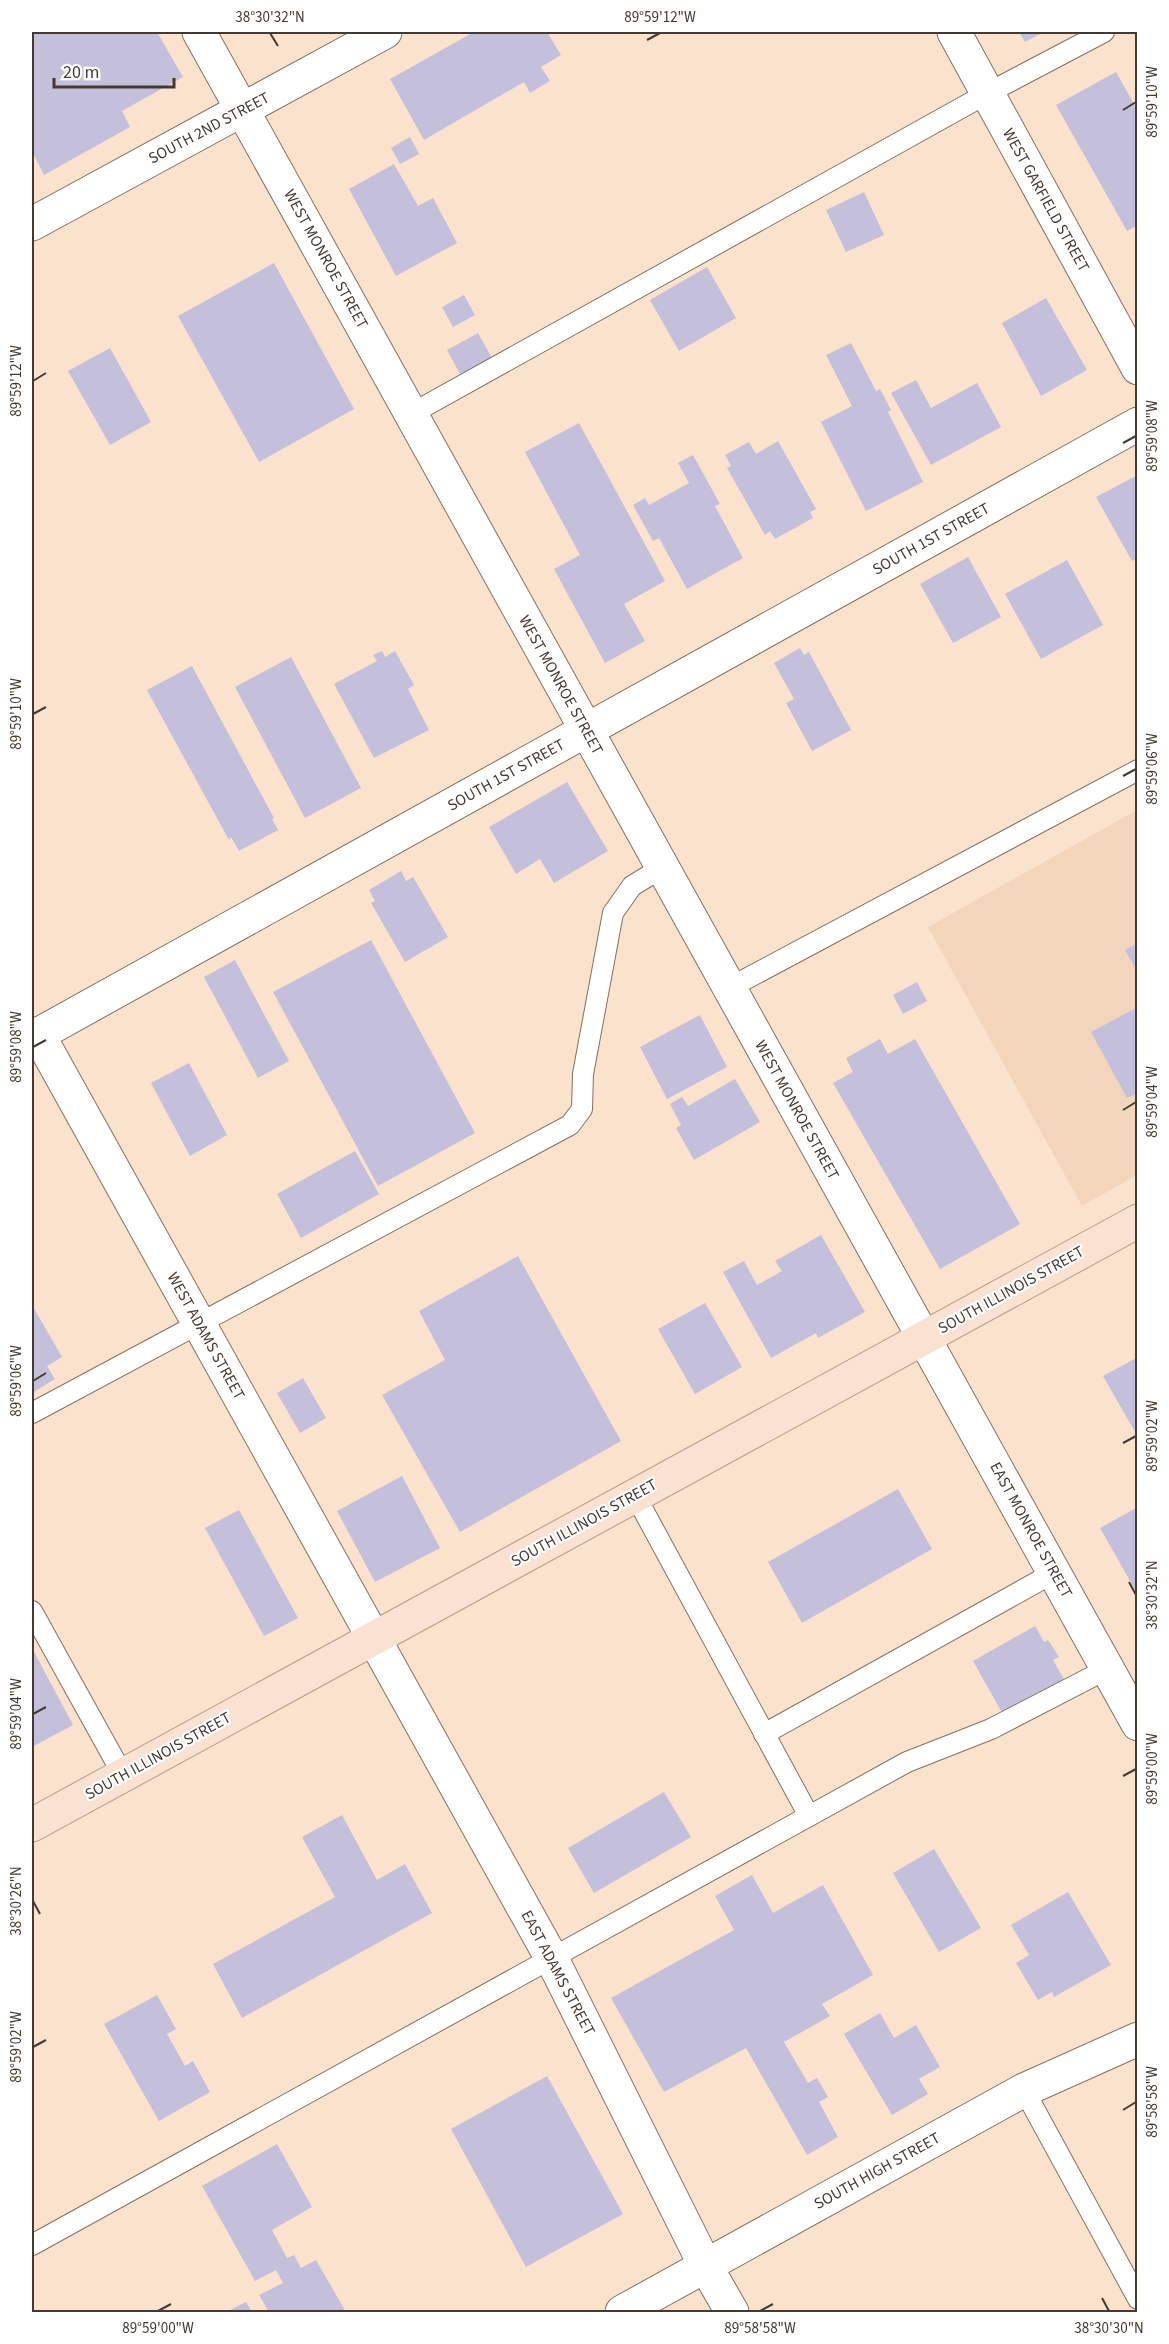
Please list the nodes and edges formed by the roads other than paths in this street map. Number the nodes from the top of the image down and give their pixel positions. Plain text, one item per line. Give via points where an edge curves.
1 (199, 32) edge
2 (385, 32) edge
3 (954, 32) edge
4 (1104, 32) edge
5 (988, 93) junction
6 (243, 110) junction
7 (32, 224) edge
8 (1137, 368) edge
9 (411, 414) junction
10 (1137, 424) edge
11 (586, 730) junction
12 (1137, 770) edge
13 (663, 867) junction
14 (729, 988) junction
15 (35, 1036) edge
16 (1137, 1221) edge
17 (198, 1322) junction
18 (923, 1338) junction
19 (32, 1413) edge
20 (635, 1495) junction
21 (1055, 1572) junction
22 (32, 1611) edge
23 (373, 1638) junction
24 (1107, 1669) junction
25 (1137, 1724) edge
26 (764, 1734) junction
27 (123, 1775) junction
28 (35, 1815) edge
29 (809, 1816) junction
30 (552, 1959) junction
31 (1137, 2039) edge
32 (1024, 2090) junction
33 (32, 2245) edge
34 (705, 2265) junction
35 (1137, 2299) edge
36 (622, 2313) edge
37 (732, 2313) edge

1 - 6 street, WEST MONROE STREET
2 - 6 street, SOUTH 2ND STREET
3 - 5 street, WEST GARFIELD STREET
4 - 5 lane
5 - 8 street, WEST GARFIELD STREET
5 - 9 lane
6 - 7 street, SOUTH 2ND STREET
6 - 9 street, WEST MONROE STREET
9 - 11 street, WEST MONROE STREET
10 - 11 street, SOUTH 1ST STREET
11 - 13 street, WEST MONROE STREET
11 - 15 street, SOUTH 1ST STREET
12 - 14 lane
13 - 14 street, WEST MONROE STREET
13 - 17 lane via 632,886 613,913 583,1074 582,1109 570,1125
14 - 18 street, WEST MONROE STREET
15 - 17 street, WEST ADAMS STREET
16 - 18 main road, SOUTH ILLINOIS STREET
17 - 19 lane
17 - 23 street, WEST ADAMS STREET
18 - 20 main road, SOUTH ILLINOIS STREET
18 - 21 street, EAST MONROE STREET
20 - 23 main road, SOUTH ILLINOIS STREET
20 - 26 lane
21 - 24 street, EAST MONROE STREET
21 - 26 lane
22 - 27 lane
23 - 27 main road, SOUTH ILLINOIS STREET
23 - 30 street, EAST ADAMS STREET
24 - 25 street, EAST MONROE STREET
24 - 29 lane via 991,1729 907,1762
26 - 29 lane
27 - 28 main road, SOUTH ILLINOIS STREET
29 - 30 lane
30 - 33 lane
30 - 34 street, EAST ADAMS STREET
31 - 32 street, SOUTH HIGH STREET
32 - 34 street, SOUTH HIGH STREET
32 - 35 lane
34 - 36 street, SOUTH HIGH STREET
34 - 37 street, EAST ADAMS STREET

